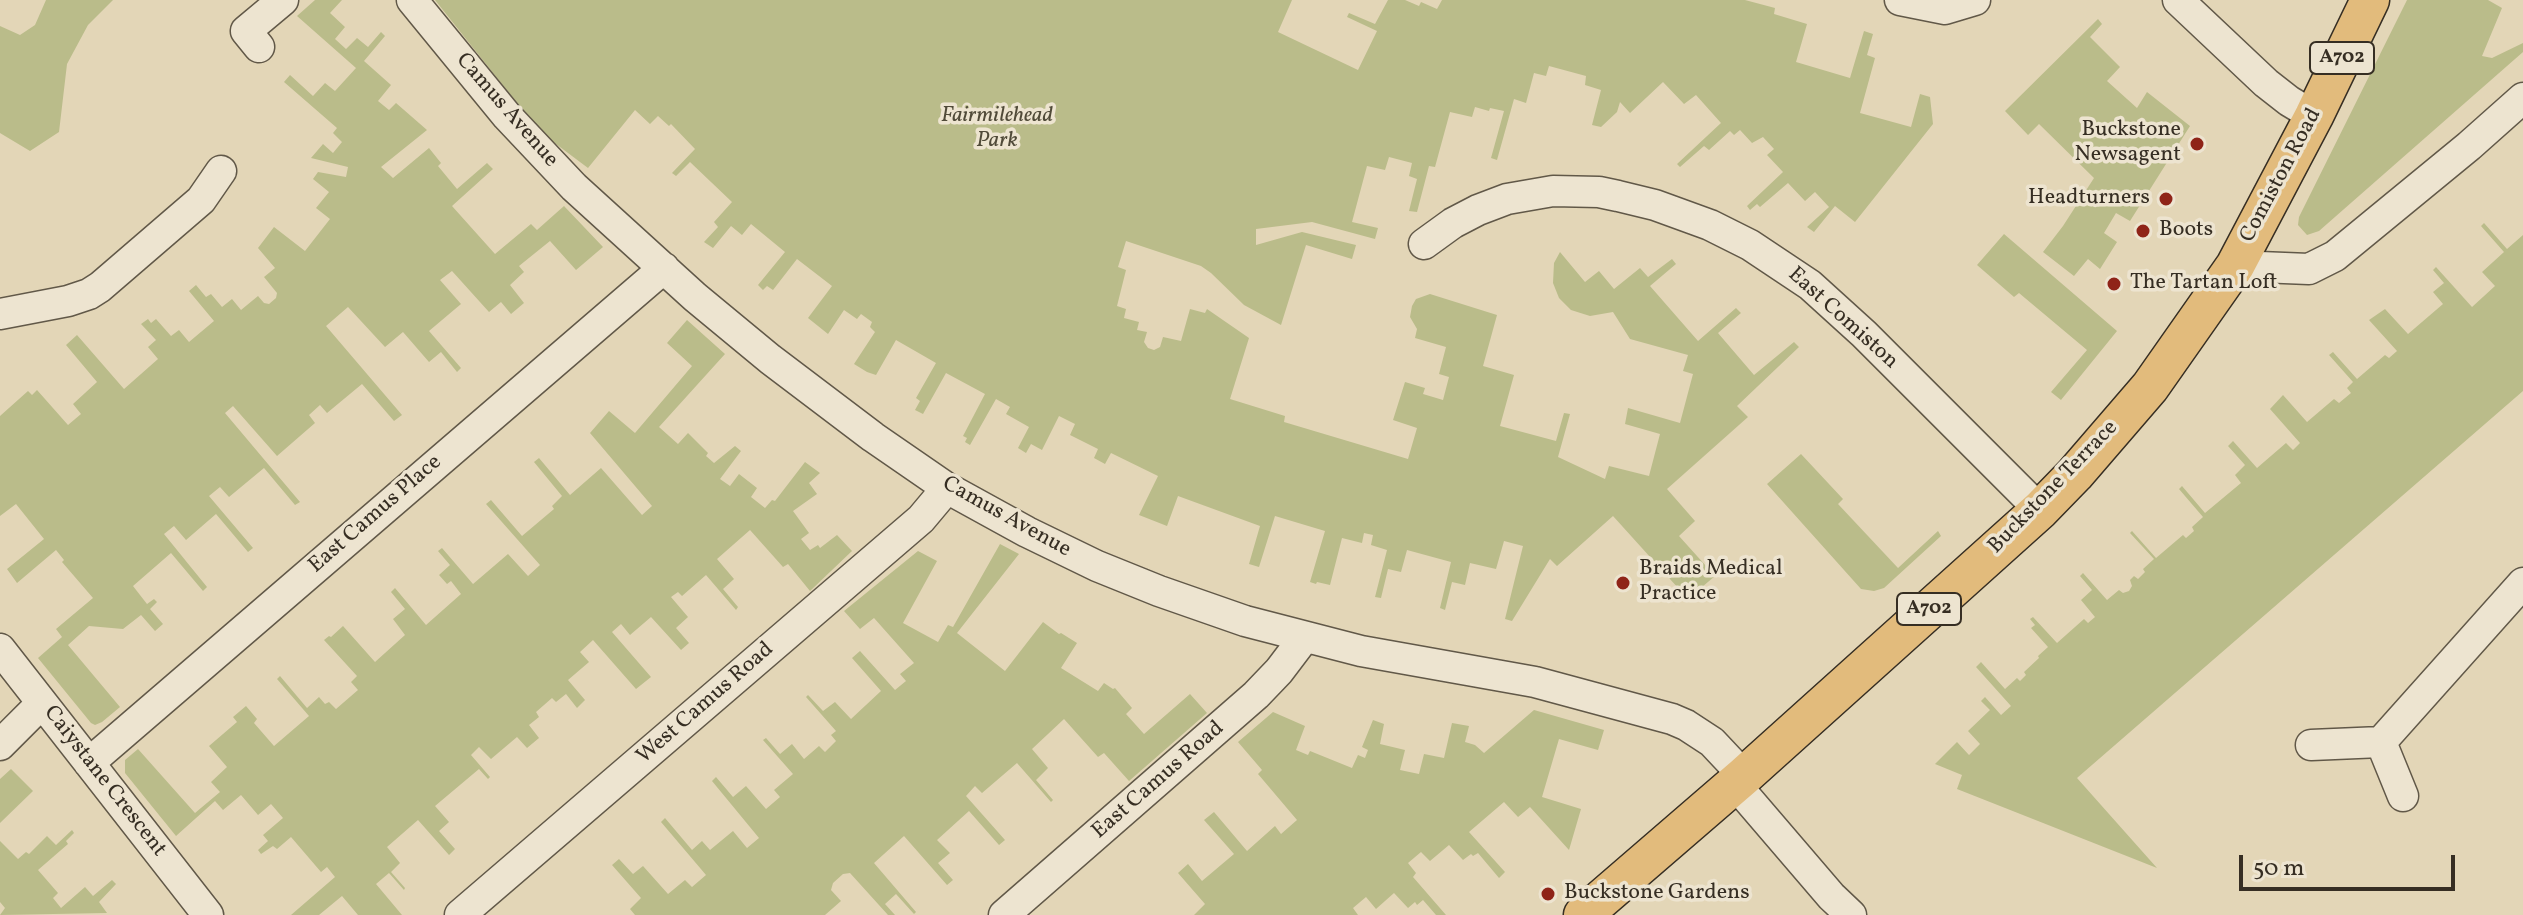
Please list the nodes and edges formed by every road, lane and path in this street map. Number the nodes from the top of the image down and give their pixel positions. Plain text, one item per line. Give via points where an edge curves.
1 (283, 0) edge
2 (412, 0) edge
3 (1900, 0) edge
4 (1975, 0) edge
5 (2178, 0) edge
6 (2370, 0) edge
7 (244, 32) dead end
8 (2523, 98) edge
9 (2314, 116) junction
10 (221, 171) dead end
11 (1424, 244) dead end
12 (2235, 266) junction
13 (664, 268) junction
14 (0, 314) edge
15 (947, 488) junction
16 (2040, 510) junction
17 (2523, 583) edge
18 (1304, 638) junction
19 (0, 649) edge
20 (42, 703) junction
21 (2381, 742) junction
22 (0, 745) edge
23 (2311, 745) dead end
24 (89, 763) junction
25 (1740, 780) junction
26 (2403, 796) dead end
27 (208, 915) edge
28 (460, 915) edge
29 (1004, 915) edge
30 (1583, 915) edge
31 (1851, 915) edge

1 - 7 street
2 - 13 street, Camus Avenue via 552,165
3 - 4 street via 1945,9
5 - 9 street via 2266,83
6 - 9 main road, Comiston Road / A702
8 - 12 street via 2335,256 2309,269
9 - 12 main road, Comiston Road / A702
10 - 14 street via 201,200 100,287 68,301
11 - 16 street, East Comiston via 1478,210 1553,191 1618,196 1710,225 1810,285
12 - 16 main road, Buckstone Terrace / A702 via 2150,387
13 - 15 street, Camus Avenue via 801,384
13 - 24 street, East Camus Place
15 - 18 street, Camus Avenue via 1097,566 1218,613
15 - 28 street, West Camus Road via 921,519
16 - 25 main road, Buckstone Terrace / A702
17 - 21 street
18 - 25 street, Camus Avenue via 1535,682 1660,715 1704,736
18 - 29 street, East Camus Road via 1256,695
19 - 20 street, Caiystane Crescent
20 - 22 street
20 - 24 street, Caiystane Crescent
21 - 23 street
21 - 26 street
24 - 27 street, Caiystane Crescent
25 - 30 main road, Buckstone Terrace / A702
25 - 31 street

